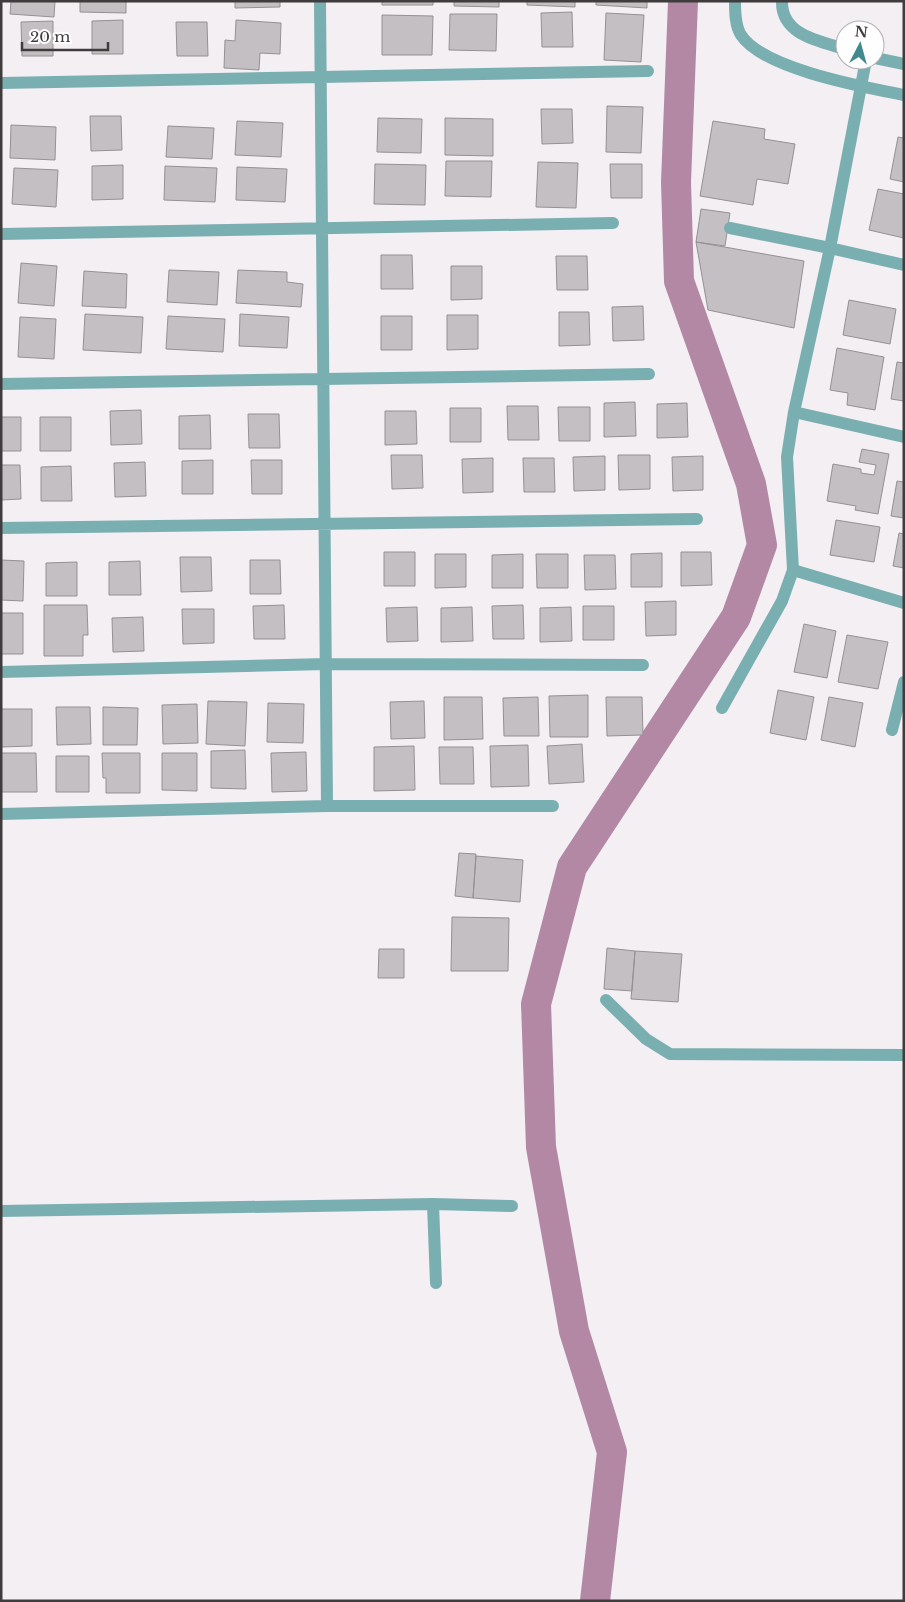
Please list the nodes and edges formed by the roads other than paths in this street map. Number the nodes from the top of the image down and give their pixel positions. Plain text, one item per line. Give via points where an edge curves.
1 (320, 1) edge
2 (735, 1) edge
3 (782, 1) edge
4 (835, 46) edge
5 (885, 60) edge
6 (904, 64) edge
7 (864, 70) edge
8 (648, 71) dead end
9 (321, 78) junction
10 (1, 83) edge
11 (861, 86) junction
12 (904, 96) edge
13 (613, 223) dead end
14 (322, 228) junction
15 (730, 228) dead end
16 (1, 234) edge
17 (830, 248) junction
18 (904, 265) edge
19 (649, 374) dead end
20 (324, 379) junction
21 (1, 384) edge
22 (794, 412) junction
23 (904, 437) edge
24 (698, 519) dead end
25 (324, 524) junction
26 (1, 528) edge
27 (793, 570) junction
28 (904, 603) edge
29 (326, 664) junction
30 (643, 665) dead end
31 (1, 672) edge
32 (904, 682) edge
33 (722, 708) dead end
34 (892, 730) dead end
35 (327, 806) junction
36 (553, 806) dead end
37 (1, 814) edge
38 (606, 1000) dead end
39 (904, 1055) edge
40 (433, 1204) junction
41 (512, 1206) dead end
42 (1, 1211) edge
43 (436, 1284) dead end

1 - 9 street
2 - 11 street via 740,34 759,53 783,64
3 - 4 street via 789,24 803,36
5 - 6 street
7 - 11 street
8 - 9 street
9 - 10 street
9 - 14 street
11 - 12 street
11 - 17 street
13 - 14 street
14 - 16 street
14 - 20 street
15 - 17 street
17 - 18 street
17 - 22 street
19 - 20 street
20 - 21 street
20 - 25 street
22 - 23 street
22 - 27 street via 787,457
24 - 25 street
25 - 26 street
25 - 29 street
27 - 28 street
27 - 33 street via 782,601
29 - 30 street
29 - 31 street
29 - 35 street
32 - 34 street
35 - 36 street
35 - 37 street
38 - 39 street via 646,1039 670,1054
40 - 41 street
40 - 42 street
40 - 43 street

